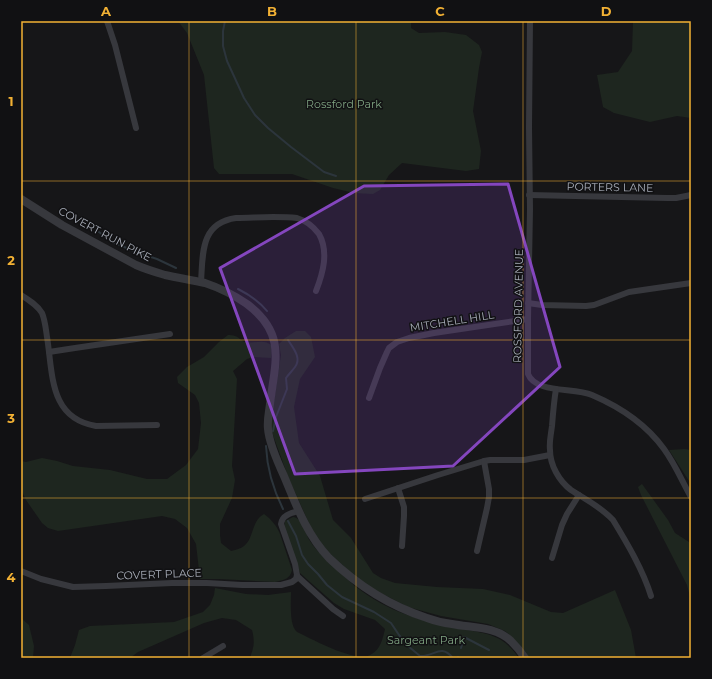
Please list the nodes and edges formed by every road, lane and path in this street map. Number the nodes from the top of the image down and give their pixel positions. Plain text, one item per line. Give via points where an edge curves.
1 (107, 21) edge
2 (530, 21) edge
3 (136, 128) dead end
4 (529, 195) junction
5 (691, 195) edge
6 (21, 199) edge
7 (201, 282) junction
8 (691, 283) edge
9 (316, 291) dead end
10 (21, 295) edge
11 (528, 303) junction
12 (528, 319) junction
13 (170, 334) dead end
14 (49, 352) junction
15 (556, 389) junction
16 (369, 398) dead end
17 (158, 425) dead end
18 (550, 455) junction
19 (484, 461) junction
20 (398, 488) junction
21 (579, 495) junction
22 (691, 497) edge
23 (365, 499) dead end
24 (298, 512) junction
25 (402, 546) dead end
26 (477, 551) dead end
27 (552, 558) dead end
28 (21, 570) edge
29 (297, 576) junction
30 (651, 596) dead end
31 (343, 616) dead end
32 (223, 646) dead end
33 (203, 658) edge
34 (525, 658) edge

1 - 3 street
2 - 4 street, ROSSFORD AVENUE
4 - 5 street, PORTERS LANE via 667,198
4 - 11 street, ROSSFORD AVENUE
6 - 7 street, COVERT RUN PIKE via 62,225 136,265 166,275
7 - 9 street via 204,246 215,226 236,218 290,217 312,225 321,238 324,259
7 - 24 street, COVERT RUN PIKE via 228,292 249,306 261,317 273,335 276,356 268,432
8 - 11 street via 629,292 586,306
10 - 14 street via 42,313
11 - 12 street, ROSSFORD AVENUE
12 - 15 street, ROSSFORD AVENUE via 530,378 537,385
12 - 16 street, MITCHELL HILL via 434,333 397,342 386,352
13 - 14 street
14 - 17 street via 57,396 62,407 76,419 87,425 101,427
15 - 18 street
15 - 22 street, ROSSFORD AVENUE via 586,393 636,420 664,449
18 - 19 street via 524,460
18 - 21 street via 562,482
19 - 20 street
19 - 26 street via 489,497
20 - 23 street
20 - 25 street via 404,507
21 - 27 street via 562,525
21 - 30 street via 602,509 613,520 640,568
24 - 29 street via 285,516 281,521
24 - 34 street, COVERT RUN PIKE via 318,546 341,569 371,592 396,606 429,619 494,631 510,640
28 - 29 street, COVERT PLACE via 41,579 73,587 172,583 264,586 291,582
29 - 31 street
32 - 33 street

